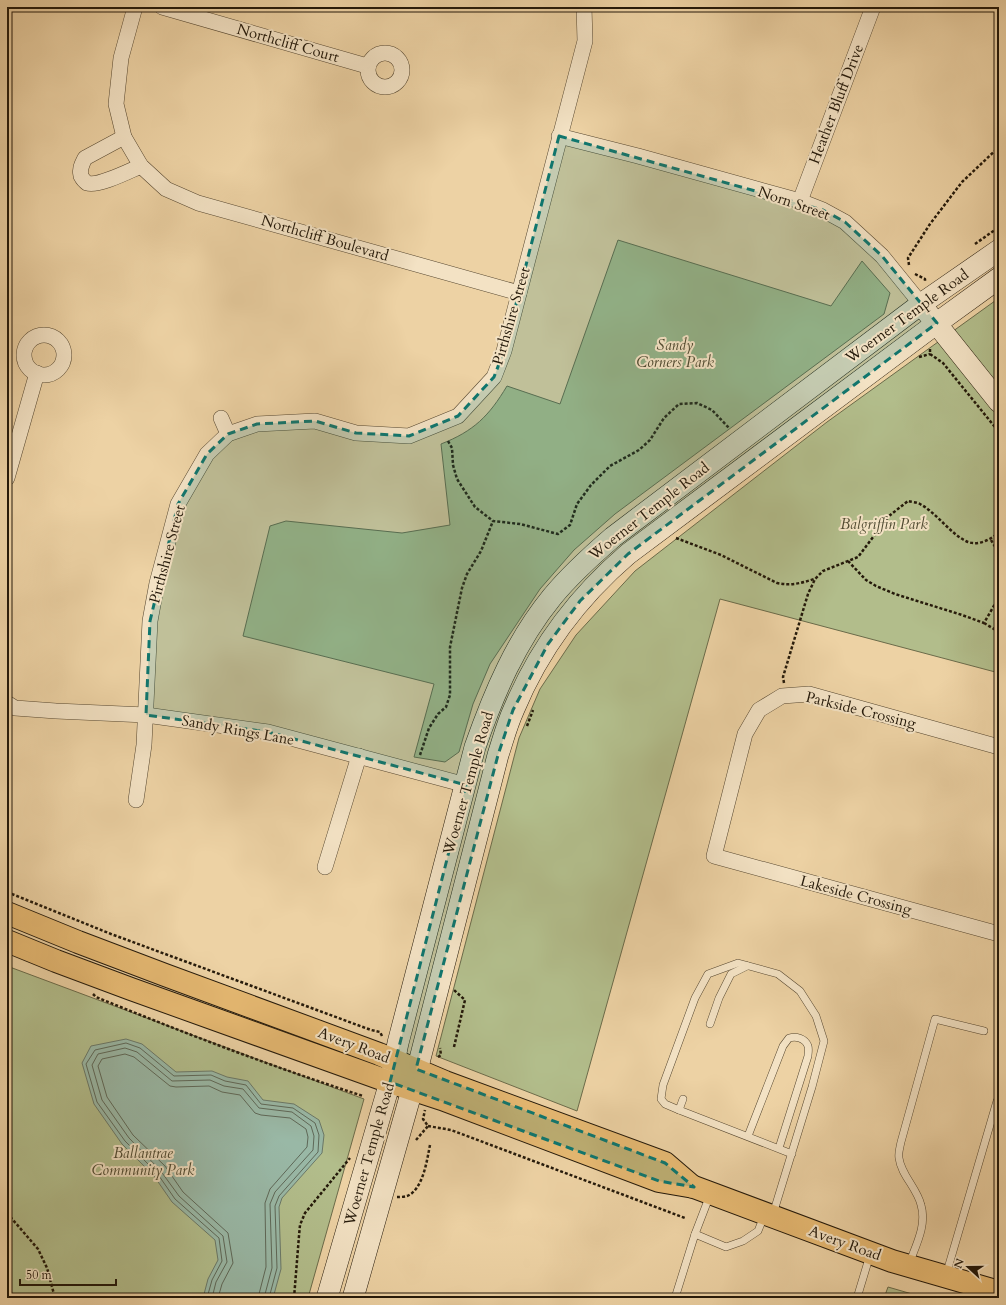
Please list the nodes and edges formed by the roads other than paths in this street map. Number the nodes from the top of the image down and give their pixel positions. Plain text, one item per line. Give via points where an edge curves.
1 (135, 7) edge
2 (162, 7) edge
3 (584, 7) edge
4 (873, 7) edge
5 (367, 66) dead end
6 (559, 136) junction
7 (124, 137) junction
8 (141, 166) junction
9 (800, 202) junction
10 (999, 250) edge
11 (999, 278) edge
12 (519, 292) junction
13 (927, 299) junction
14 (936, 323) junction
15 (37, 373) dead end
16 (999, 402) edge
17 (221, 418) dead end
18 (228, 434) junction
19 (7, 478) edge
20 (7, 703) edge
21 (146, 715) junction
22 (999, 747) edge
23 (358, 756) junction
24 (466, 785) junction
25 (136, 800) dead end
26 (714, 856) joint
27 (325, 867) dead end
28 (7, 913) edge
29 (999, 934) edge
30 (7, 941) edge
31 (747, 966) junction
32 (710, 1024) dead end
33 (984, 1032) dead end
34 (394, 1060) junction
35 (390, 1082) junction
36 (422, 1082) junction
37 (682, 1099) dead end
38 (997, 1101) dead end
39 (679, 1110) junction
40 (748, 1136) junction
41 (779, 1148) junction
42 (792, 1154) junction
43 (702, 1190) junction
44 (768, 1215) junction
45 (695, 1234) junction
46 (871, 1253) junction
47 (908, 1266) junction
48 (946, 1277) junction
49 (999, 1292) edge
50 (327, 1298) edge
51 (353, 1298) edge
52 (675, 1298) edge
53 (857, 1298) edge

1 - 7 street, Northcliff Boulevard via 121,58 116,104
2 - 5 street, Northcliff Court
3 - 6 street, Pirthshire Street via 585,41
4 - 9 street, Heather Bluff Drive
6 - 9 street, Norn Street
6 - 12 street, Pirthshire Street
7 - 8 street, Northcliff Boulevard
7 - 8 street via 85,158 80,172 82,178 95,183
8 - 12 street, Northcliff Boulevard via 166,189 198,202
9 - 13 street, Norn Street via 846,222
10 - 13 main road, Woerner Temple Road
11 - 14 main road, Woerner Temple Road
12 - 18 street, Pirthshire Street via 504,350 494,376 458,416 409,436 356,433 315,421 257,424
13 - 14 main road, Norn Street
13 - 24 main road, Woerner Temple Road via 613,537 585,561 553,596 527,631 506,668 475,747
14 - 16 main road, Norn Street
14 - 36 main road, Woerner Temple Road via 628,554 580,601 548,644 513,710 498,755
15 - 19 street
17 - 18 street
18 - 21 street, Pirthshire Street via 207,454 178,504 157,583 150,621
20 - 21 street, Sandy Rings Lane via 15,708
21 - 23 street, Sandy Rings Lane via 268,732
21 - 25 street, Pirthshire Street
22 - 26 street, Parkside Crossing via 809,694 782,696 759,710 745,734
23 - 24 street, Sandy Rings Lane
23 - 27 street
24 - 34 main road, Woerner Temple Road
26 - 29 street, Lakeside Crossing
28 - 34 main road, Avery Road
30 - 35 main road, Avery Road via 131,989
31 - 32 lane via 731,974
31 - 39 lane via 738,964 708,974 695,998 663,1085 661,1099 665,1104
31 - 42 lane via 778,974 800,991 816,1016 824,1041
33 - 47 lane via 935,1019 899,1157 903,1170 922,1205 921,1234
34 - 35 main road, Woerner Temple Road
34 - 36 main road, Avery Road
35 - 36 main road, Avery Road
35 - 50 main road, Woerner Temple Road
36 - 43 main road, Avery Road via 659,1180
36 - 51 main road, Woerner Temple Road
37 - 39 lane
38 - 48 lane
39 - 40 lane
40 - 41 lane
40 - 41 lane via 783,1046 789,1038 803,1039 808,1047 808,1056
41 - 42 lane
42 - 44 lane
43 - 44 main road, Avery Road
43 - 45 lane
44 - 45 lane via 758,1230 743,1241 726,1247
44 - 46 main road, Avery Road
45 - 52 lane
46 - 47 main road, Avery Road
46 - 53 lane
47 - 48 main road, Avery Road
48 - 49 main road, Avery Road

